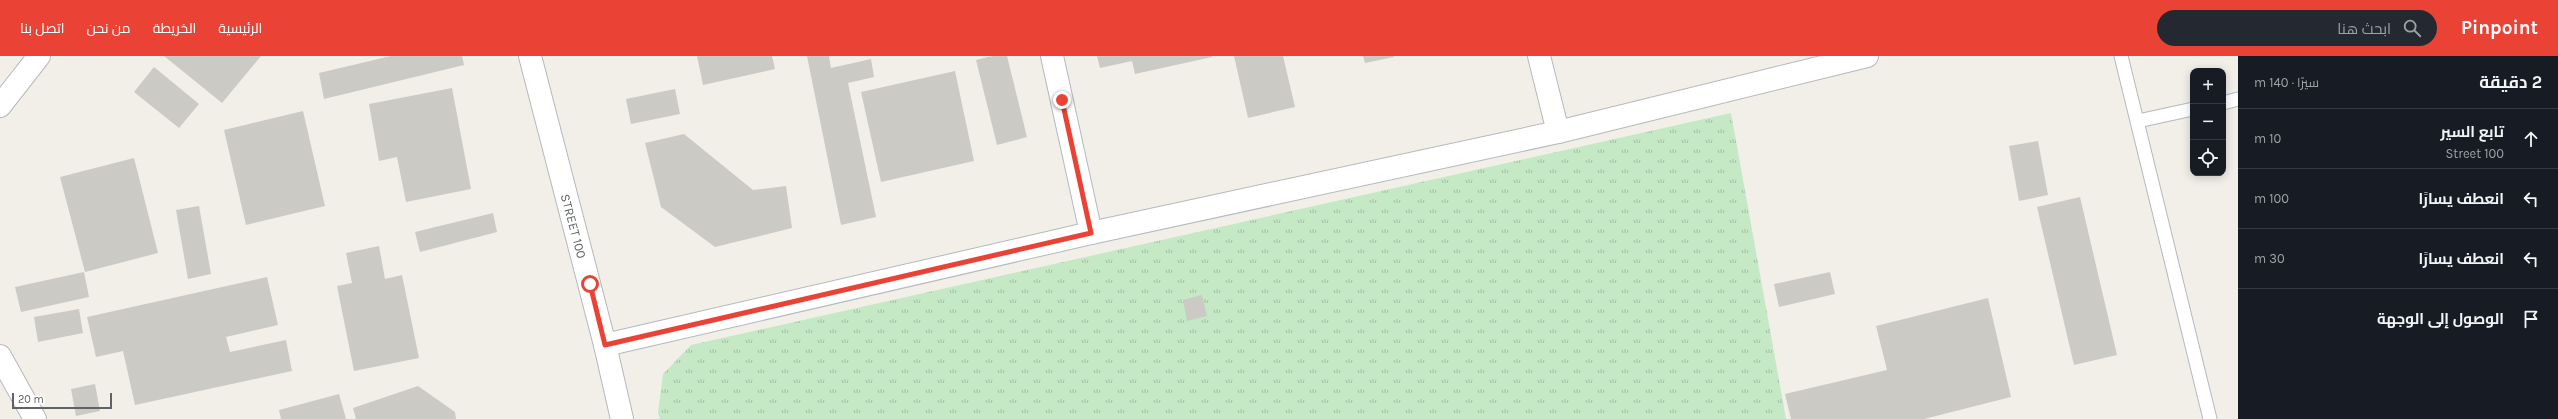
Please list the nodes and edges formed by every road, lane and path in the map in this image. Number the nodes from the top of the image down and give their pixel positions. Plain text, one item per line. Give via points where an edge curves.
1 (39, 56) edge
2 (530, 56) edge
3 (1052, 56) edge
4 (1539, 56) edge
5 (1867, 56) edge
6 (2121, 56) edge
7 (2238, 99) edge
8 (2226, 102) edge
9 (0, 106) edge
10 (2190, 110) edge
11 (2138, 121) junction
12 (1558, 132) junction
13 (1091, 233) junction
14 (605, 345) junction
15 (0, 356) edge
16 (35, 419) edge
17 (622, 419) edge
18 (2210, 419) edge

1 - 9 street
2 - 14 street, STREET 100
3 - 13 street
4 - 12 street
5 - 12 street
6 - 11 lane
7 - 8 lane
10 - 11 lane
11 - 18 lane
12 - 13 street
13 - 14 street
14 - 17 street, STREET 100
15 - 16 street

